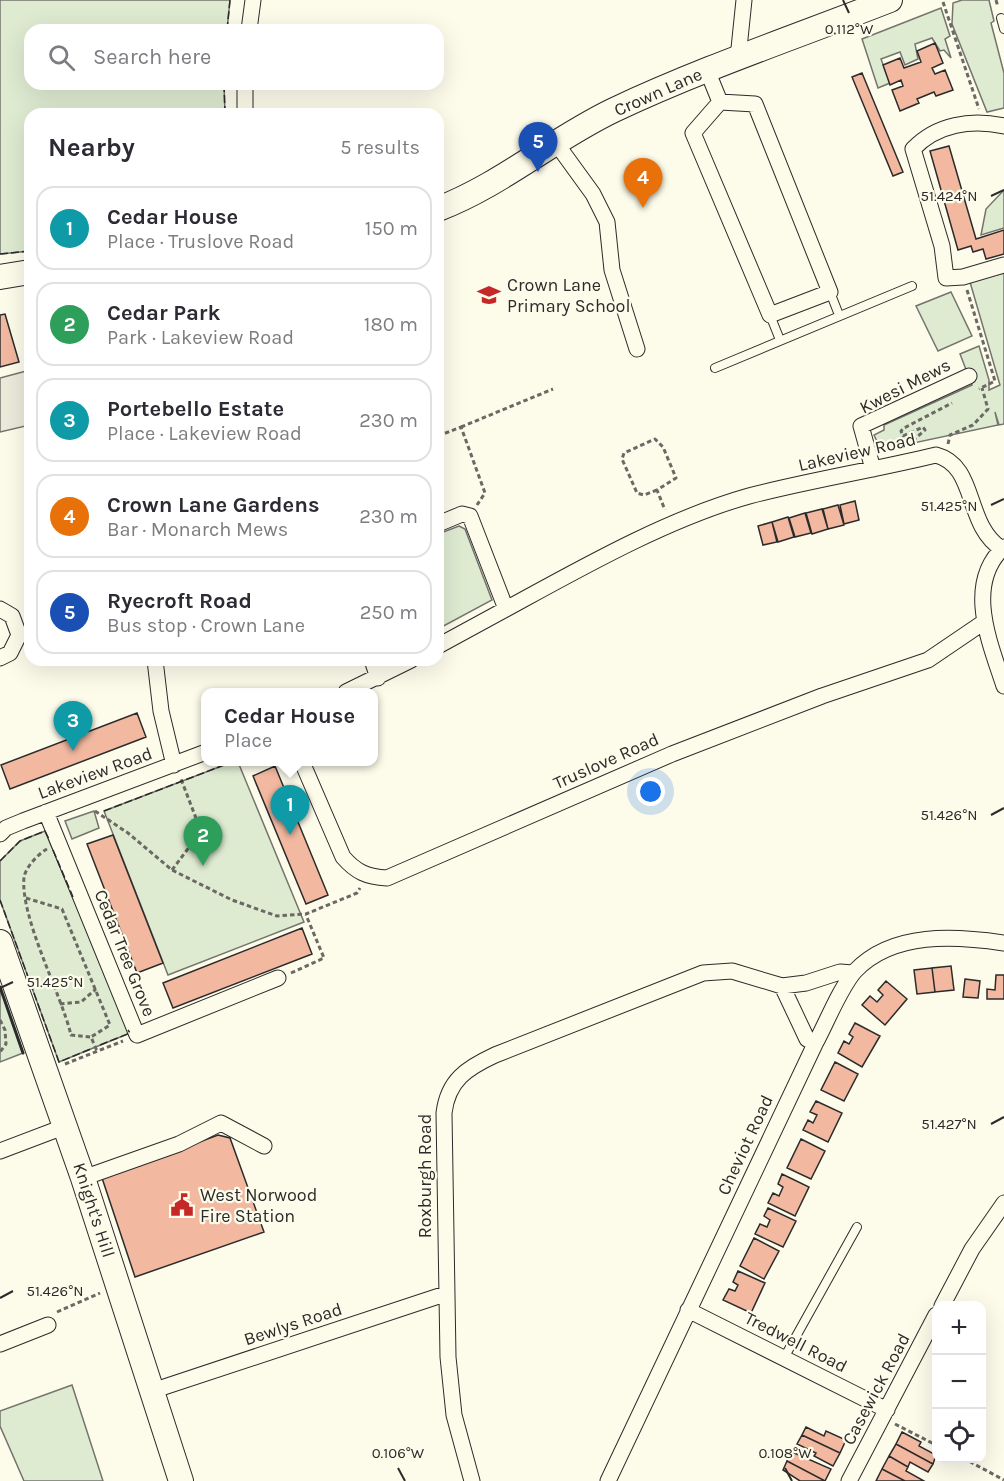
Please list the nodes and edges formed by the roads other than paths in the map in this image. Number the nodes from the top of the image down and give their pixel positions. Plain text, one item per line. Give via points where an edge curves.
1 (253, 0) edge
2 (744, 0) edge
3 (890, 0) edge
4 (1001, 18) dead end
5 (250, 24) edge
6 (1004, 29) edge
7 (738, 58) junction
8 (707, 70) junction
9 (245, 90) edge
10 (720, 102) junction
11 (245, 108) edge
12 (1004, 126) edge
13 (556, 143) junction
14 (444, 206) edge
15 (1004, 265) edge
16 (24, 273) edge
17 (0, 277) edge
18 (912, 286) dead end
19 (830, 292) junction
20 (770, 315) junction
21 (840, 315) junction
22 (780, 339) junction
23 (637, 349) dead end
24 (715, 368) dead end
25 (969, 376) dead end
26 (873, 469) junction
27 (444, 522) edge
28 (1003, 548) edge
29 (0, 609) edge
30 (506, 609) junction
31 (984, 622) junction
32 (444, 643) edge
33 (0, 658) edge
34 (1000, 664) edge
35 (156, 666) edge
36 (374, 666) edge
37 (400, 666) edge
38 (378, 678) junction
39 (1004, 686) edge
40 (357, 688) edge
41 (201, 755) edge
42 (304, 766) edge
43 (177, 770) junction
44 (46, 812) junction
45 (2, 829) edge
46 (0, 942) edge
47 (1004, 943) edge
48 (853, 973) junction
49 (278, 978) road end
50 (782, 986) junction
51 (815, 1044) junction
52 (66, 1126) junction
53 (264, 1146) dead end
54 (0, 1151) edge
55 (84, 1178) junction
56 (1004, 1203) edge
57 (857, 1227) dead end
58 (445, 1294) junction
59 (944, 1301) edge
60 (688, 1310) junction
61 (932, 1323) edge
62 (48, 1325) road end
63 (0, 1344) edge
64 (784, 1358) junction
65 (152, 1391) junction
66 (885, 1413) junction
67 (181, 1481) edge
68 (472, 1481) edge
69 (608, 1481) edge
70 (849, 1481) edge

1 - 5 street
2 - 7 street
3 - 7 main road, Crown Lane
4 - 6 lane
7 - 8 main road, Crown Lane
8 - 10 street
8 - 13 main road, Crown Lane via 612,111
9 - 11 street
10 - 19 street via 755,104
10 - 20 street via 693,133
12 - 15 street via 983,122 939,130 928,134 912,149 942,246 946,278
13 - 14 main road, Crown Lane
13 - 23 street via 593,194 607,222 612,270
16 - 17 main road
18 - 21 lane
19 - 20 street
19 - 21 lane
20 - 22 lane
21 - 22 lane
22 - 24 lane
25 - 26 street, Kwesi Mews via 861,426
26 - 28 street, Lakeview Road via 936,455 954,464 980,527
26 - 30 street, Lakeview Road via 747,497 672,525
27 - 30 street via 462,514 470,516
28 - 31 street via 989,568 985,583
29 - 33 street via 12,616 19,635 10,653
30 - 32 street, Lakeview Road
31 - 34 street
31 - 42 street, Truslove Road via 928,660 672,754 387,878 369,877 343,857
34 - 39 street
35 - 43 street via 160,711
36 - 38 street
37 - 38 street
38 - 40 street
41 - 43 street, Lakeview Road
43 - 44 street, Lakeview Road
44 - 45 street, Lakeview Road
44 - 49 street, Cedar Tree Grove via 137,1035
46 - 52 main road, Knight's Hill
47 - 48 street, Cheviot Road via 957,936 918,940 877,955
48 - 50 street, Roxburgh Road via 840,972
48 - 51 street, Cheviot Road
50 - 51 street via 807,1039
50 - 58 street, Roxburgh Road via 732,971 703,973 495,1054 458,1077 450,1088 444,1113
51 - 60 street, Cheviot Road
52 - 54 street
52 - 55 main road, Knight's Hill
53 - 55 street via 221,1124 179,1144
55 - 65 main road, Knight's Hill
56 - 59 street via 976,1241
57 - 64 lane
58 - 65 street, Bewlys Road
58 - 68 street, Roxburgh Road via 452,1398
60 - 64 street, Tredwell Road
60 - 69 street, Cheviot Road
61 - 66 street, Casewick Road
62 - 63 street
64 - 66 street, Tredwell Road
65 - 67 main road, Knight's Hill
66 - 70 street, Casewick Road

